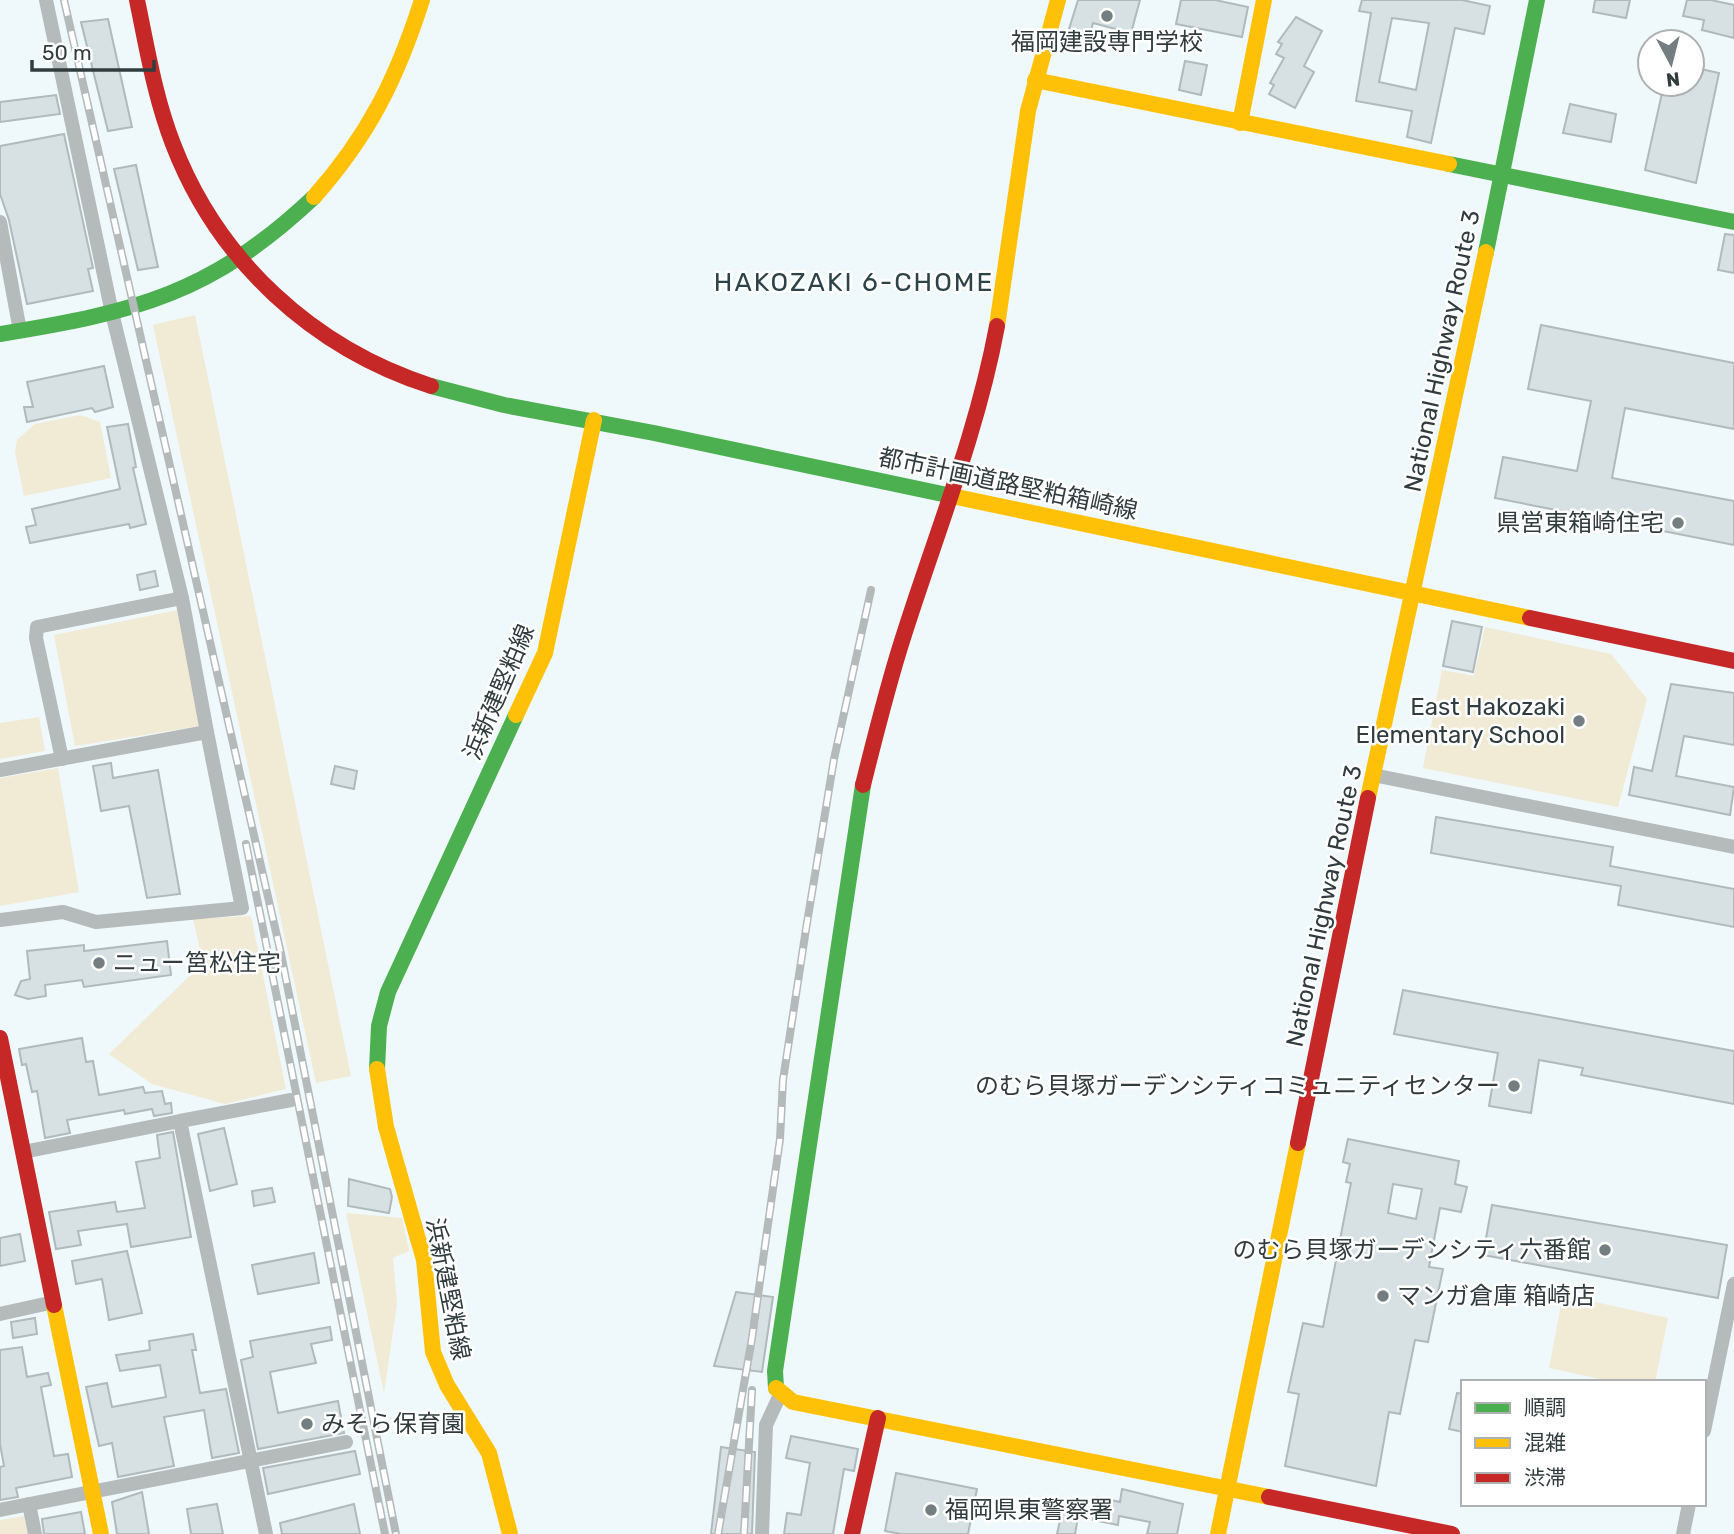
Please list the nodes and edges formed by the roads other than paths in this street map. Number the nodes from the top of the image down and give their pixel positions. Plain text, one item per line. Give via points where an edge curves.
1 (46, 0) edge
2 (137, 0) edge
3 (422, 0) edge
4 (1058, 0) edge
5 (1264, 0) edge
6 (1537, 0) edge
7 (1035, 80) junction
8 (1240, 122) junction
9 (1502, 174) junction
10 (0, 222) edge
11 (1734, 222) edge
12 (240, 258) junction
13 (113, 313) junction
14 (20, 331) junction
15 (0, 334) edge
16 (594, 421) junction
17 (950, 495) junction
18 (1413, 592) junction
19 (182, 598) junction
20 (1734, 661) edge
21 (207, 732) junction
22 (62, 759) junction
23 (0, 770) edge
24 (1373, 775) junction
25 (1734, 847) edge
26 (0, 920) edge
27 (0, 1038) edge
28 (291, 1100) dead end
29 (180, 1121) junction
30 (23, 1152) junction
31 (1734, 1284) edge
32 (54, 1302) junction
33 (0, 1314) edge
34 (780, 1395) junction
35 (878, 1418) junction
36 (1706, 1421) edge
37 (346, 1442) dead end
38 (251, 1459) junction
39 (1228, 1488) junction
40 (92, 1490) junction
41 (29, 1504) junction
42 (1689, 1506) edge
43 (0, 1510) edge
44 (35, 1534) edge
45 (101, 1534) edge
46 (266, 1534) edge
47 (510, 1534) edge
48 (762, 1534) edge
49 (852, 1534) edge
50 (1218, 1534) edge
51 (1452, 1534) edge
52 (1683, 1534) edge

1 - 13 street
2 - 12 main road via 173,147 192,187
3 - 12 main road via 388,90 355,146 318,191
4 - 7 main road
5 - 8 main road
6 - 9 main road, National Highway Route 3
7 - 8 main road
7 - 17 main road via 996,338
8 - 9 main road
9 - 11 main road
9 - 18 main road, National Highway Route 3
10 - 14 street
12 - 13 main road via 172,295
12 - 16 main road via 288,309 378,366 452,392
13 - 14 main road
13 - 19 street
14 - 15 main road
16 - 17 main road, 都市計画道路堅粕箱崎線
16 - 47 main road, 浜新建堅粕線 via 545,653 388,992 374,1050 375,1082 425,1263 428,1325 436,1364 491,1456
17 - 18 main road, 都市計画道路堅粕箱崎線
17 - 34 main road via 901,643 863,784 775,1371
18 - 20 main road, 都市計画道路堅粕箱崎線
18 - 24 main road, National Highway Route 3
19 - 21 street
19 - 22 street via 37,626
21 - 22 street
21 - 26 street via 242,908 96,922 63,912
22 - 23 street
24 - 25 street
24 - 39 main road, National Highway Route 3
27 - 30 main road
28 - 29 street
29 - 30 street
29 - 38 street
30 - 32 main road
31 - 36 street
32 - 33 street
32 - 40 main road
34 - 35 main road via 793,1402
34 - 48 street via 766,1425
35 - 39 main road
35 - 49 main road
37 - 38 street
38 - 40 street
38 - 46 street
39 - 50 main road, National Highway Route 3
39 - 51 main road
40 - 41 street
40 - 45 main road
41 - 43 street
41 - 44 street
42 - 52 street

